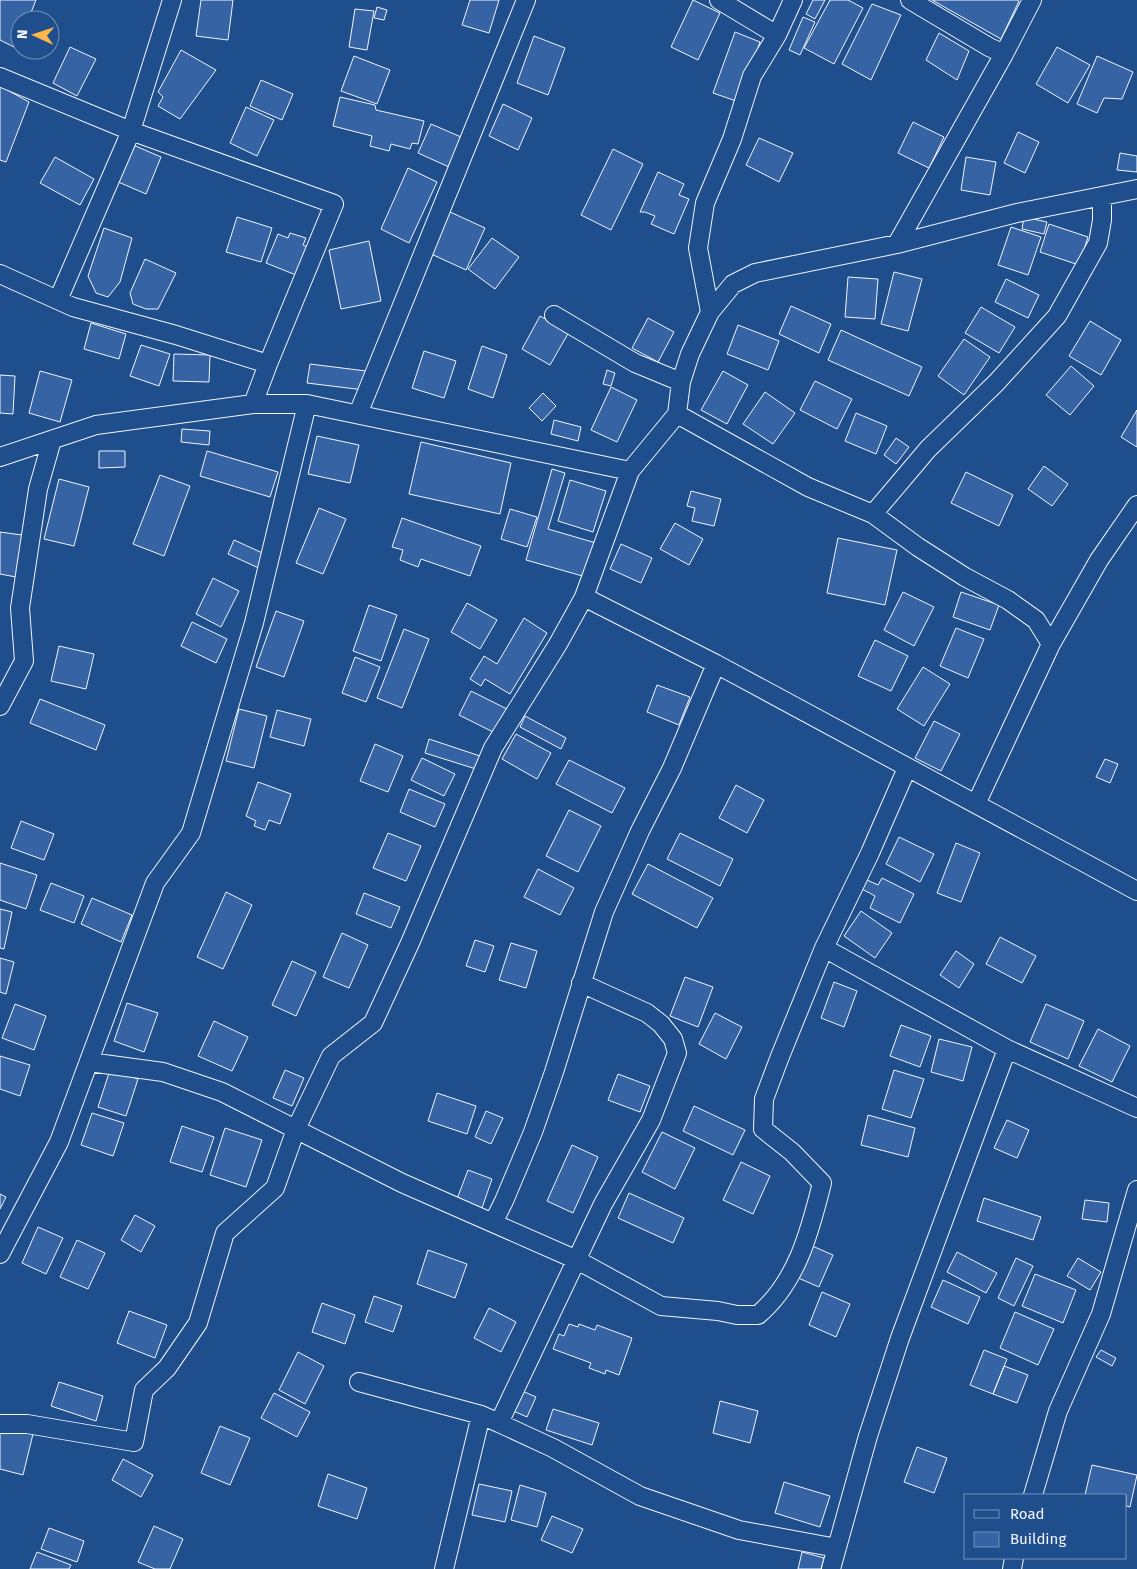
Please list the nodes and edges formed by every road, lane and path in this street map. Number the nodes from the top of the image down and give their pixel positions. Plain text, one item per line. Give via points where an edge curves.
1 (172, 0) edge
2 (526, 0) edge
3 (719, 0) edge
4 (792, 0) edge
5 (910, 0) edge
6 (1032, 0) edge
7 (777, 35) junction
8 (1004, 54) junction
9 (0, 77) edge
10 (131, 131) junction
11 (1137, 190) edge
12 (1102, 196) junction
13 (897, 244) junction
14 (0, 274) edge
15 (58, 300) junction
16 (710, 312) junction
17 (554, 315) dead end
18 (268, 364) junction
19 (681, 382) junction
20 (253, 404) junction
21 (307, 404) junction
22 (358, 414) junction
23 (677, 414) junction
24 (52, 440) junction
25 (0, 458) edge
26 (630, 471) junction
27 (1137, 505) edge
28 (872, 514) junction
29 (584, 597) junction
30 (1051, 644) junction
31 (716, 664) junction
32 (0, 706) edge
33 (907, 768) junction
34 (976, 804) junction
35 (1137, 892) edge
36 (824, 948) junction
37 (581, 983) junction
38 (1007, 1048) junction
39 (89, 1062) junction
40 (1137, 1108) edge
41 (296, 1129) junction
42 (1137, 1190) edge
43 (492, 1223) junction
44 (0, 1254) edge
45 (577, 1260) junction
46 (359, 1382) dead end
47 (480, 1415) junction
48 (499, 1423) junction
49 (0, 1424) edge
50 (1033, 1494) edge
51 (837, 1548) junction
52 (444, 1569) edge
53 (830, 1569) edge

1 - 10 street
2 - 22 street
3 - 7 street
4 - 7 street
5 - 8 street
6 - 8 street
7 - 16 street via 752,76 732,139 705,203 698,248
8 - 13 street
9 - 10 street
10 - 15 street
10 - 18 street via 334,204
11 - 12 street
12 - 13 street via 1017,213
12 - 28 street via 1098,243 1057,316 996,383 928,449
13 - 16 street via 755,273 733,284
14 - 15 street
15 - 18 street
16 - 19 street
17 - 19 street via 635,363
18 - 20 street
19 - 23 street
20 - 21 street
20 - 24 street via 96,425
21 - 22 street
21 - 39 street via 254,623 190,833 156,883
22 - 26 street
23 - 26 street
23 - 28 street via 808,487
24 - 25 street
24 - 32 street via 38,489 20,608 24,661
26 - 29 street
27 - 30 street via 1099,560
28 - 30 street via 918,547 1036,620
29 - 31 street
29 - 41 street via 493,748 373,1023 331,1056
30 - 34 street
31 - 33 street
31 - 37 street via 672,768 604,912
33 - 34 street
33 - 36 street
34 - 35 street
36 - 38 street
36 - 45 street via 764,1099 763,1129 792,1152 822,1183 809,1232 783,1289 758,1315 661,1306
37 - 43 street via 536,1123
37 - 45 street via 647,1013 673,1039 677,1053 651,1120 602,1204
38 - 40 street
38 - 51 street via 900,1338
39 - 41 street via 163,1072 222,1092
39 - 44 street via 59,1142
41 - 43 street via 402,1183
41 - 49 street via 275,1188 225,1233 198,1323 167,1368 144,1390 134,1442 27,1424
42 - 50 street via 1101,1314 1058,1411
43 - 45 street
45 - 48 street
46 - 47 street
47 - 48 street
47 - 52 street
48 - 51 street via 553,1448 640,1496 739,1530
51 - 53 street

